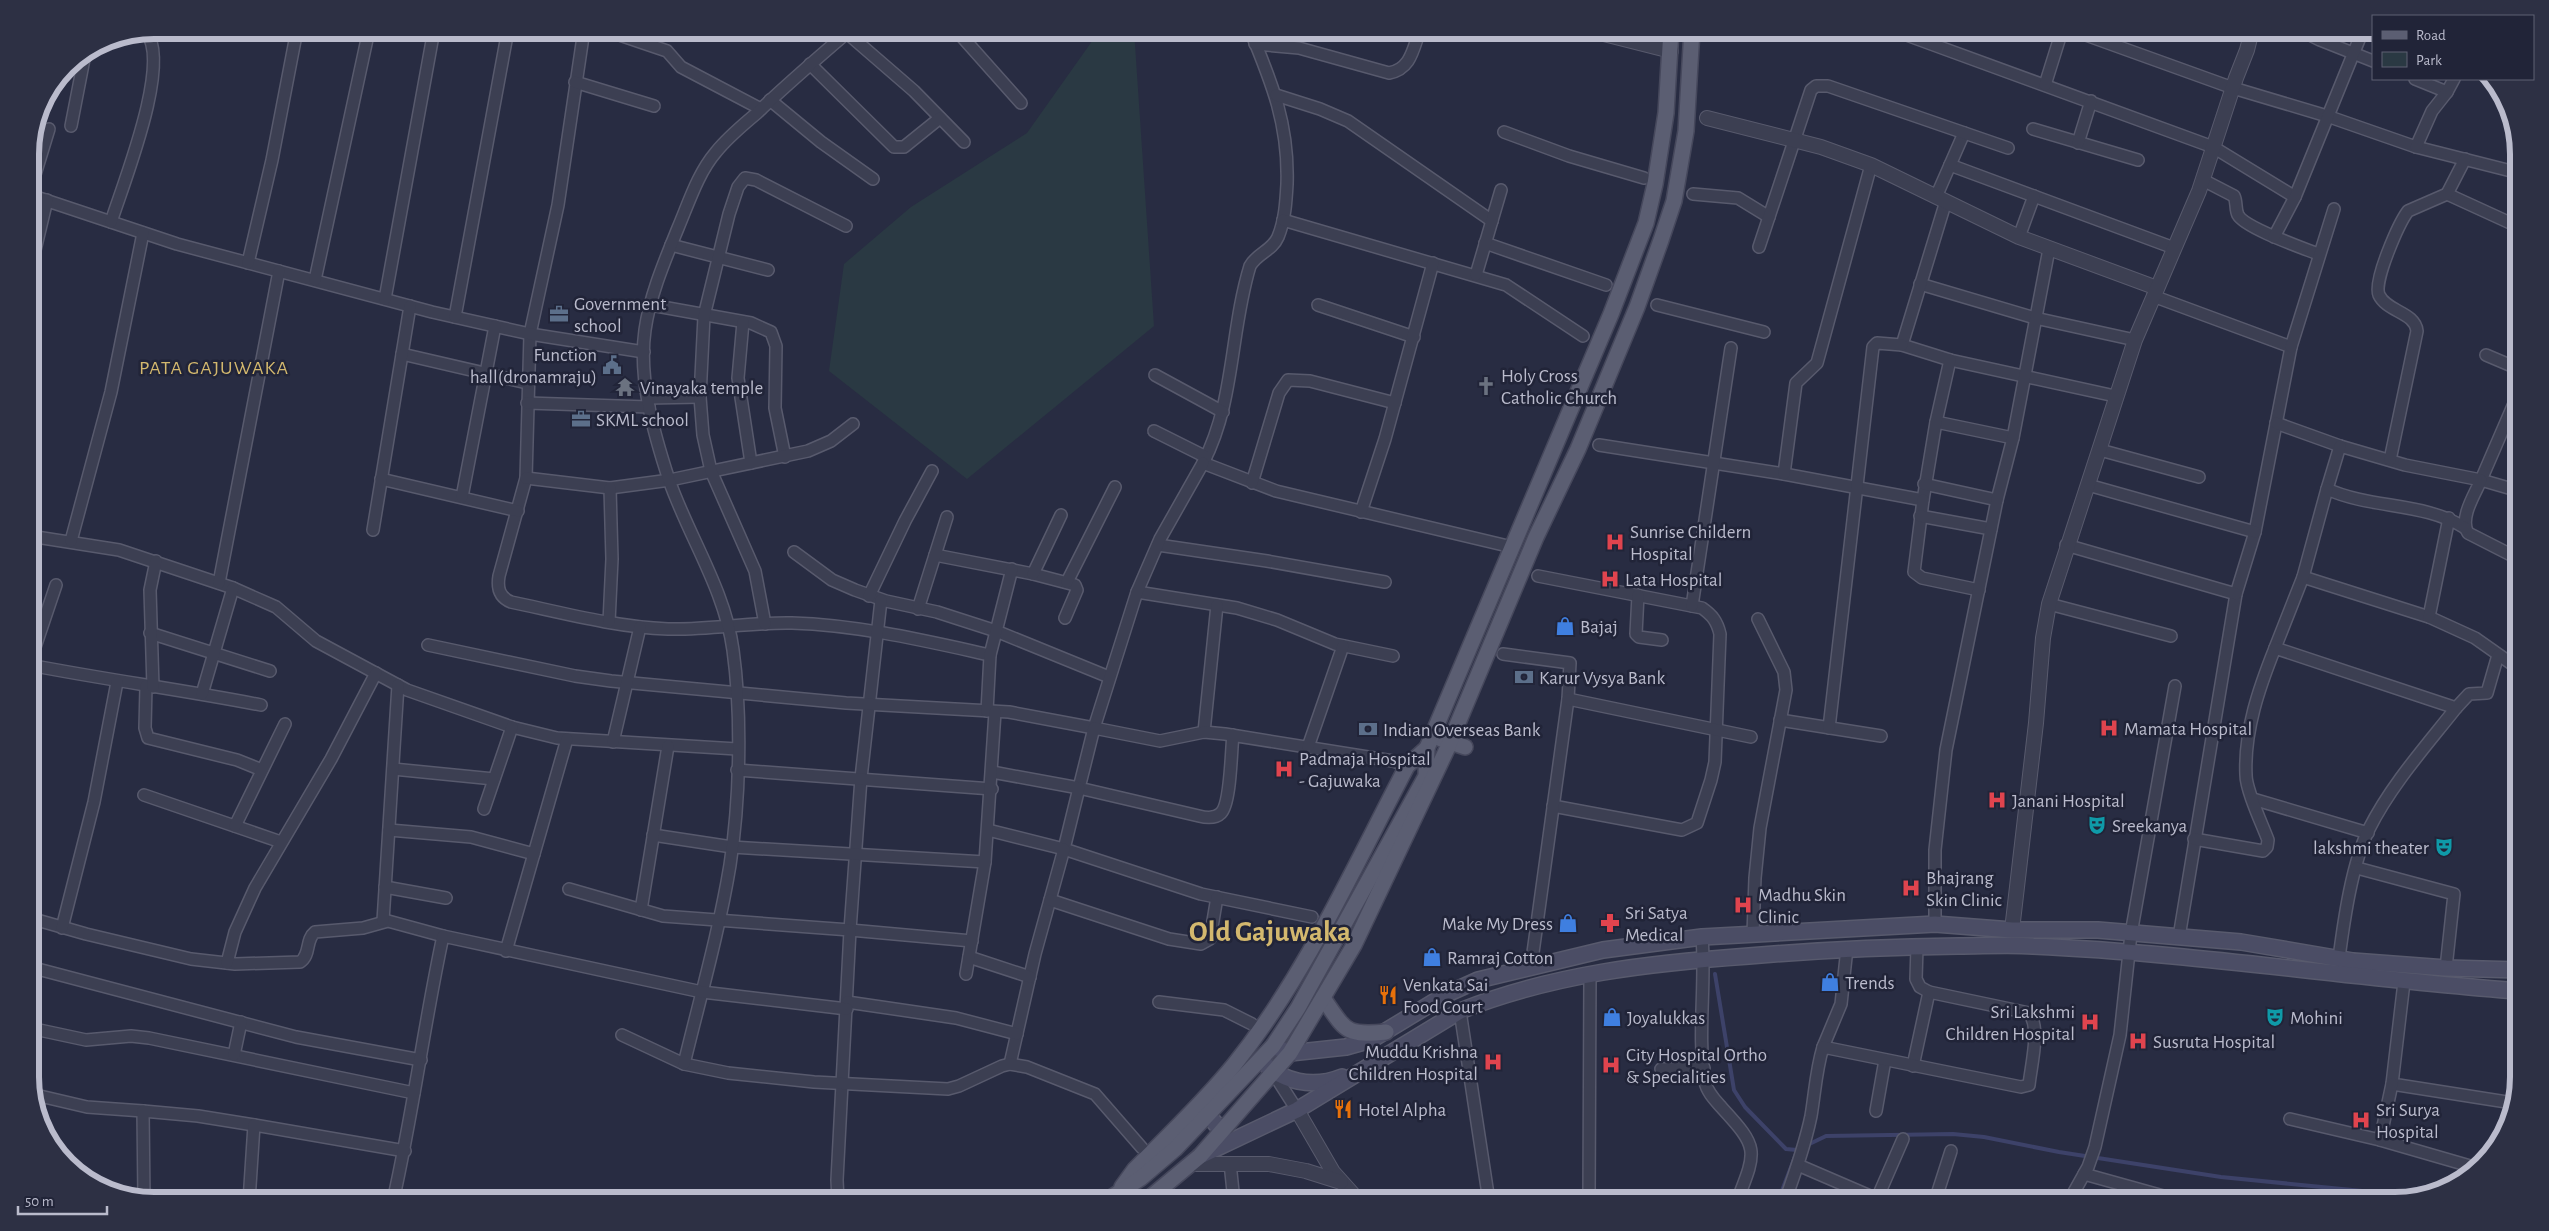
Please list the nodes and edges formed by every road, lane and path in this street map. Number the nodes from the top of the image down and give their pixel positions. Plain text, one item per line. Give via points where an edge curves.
1 (150, 39) edge
2 (295, 39) edge
3 (367, 39) edge
4 (432, 39) edge
5 (506, 39) edge
6 (582, 39) edge
7 (633, 39) edge
8 (839, 39) edge
9 (851, 39) edge
10 (964, 39) edge
11 (1253, 39) edge
12 (1417, 39) edge
13 (1624, 39) edge
14 (1671, 39) edge
15 (1691, 39) edge
16 (1918, 39) edge
17 (2059, 39) edge
18 (2097, 39) edge
19 (2250, 39) edge
20 (2319, 39) edge
21 (2359, 39) edge
22 (1255, 44) junction
23 (1671, 51) junction
24 (2353, 53) junction
25 (2372, 61) edge
26 (83, 63) edge
27 (810, 64) junction
28 (2417, 80) edge
29 (2453, 80) edge
30 (575, 82) junction
31 (2045, 85) junction
32 (2233, 88) junction
33 (2447, 92) junction
34 (1276, 95) junction
35 (770, 100) junction
36 (2091, 102) junction
37 (1021, 103) dead end
38 (654, 106) dead end
39 (761, 109) junction
40 (2327, 116) junction
41 (940, 118) junction
42 (1707, 118) dead end
43 (71, 126) dead end
44 (49, 129) dead end
45 (2033, 130) dead end
46 (1504, 132) dead end
47 (1964, 133) junction
48 (1794, 140) junction
49 (964, 142) dead end
50 (2078, 142) junction
51 (2416, 147) junction
52 (2008, 148) dead end
53 (2213, 148) junction
54 (2465, 159) junction
55 (2138, 160) dead end
56 (39, 162) edge
57 (1871, 165) junction
58 (1950, 165) junction
59 (2510, 171) edge
60 (1644, 178) dead end
61 (873, 179) dead end
62 (2202, 180) junction
63 (1501, 190) dead end
64 (1693, 194) dead end
65 (2446, 194) junction
66 (2034, 196) junction
67 (2295, 197) junction
68 (39, 198) edge
69 (1941, 199) junction
70 (46, 200) junction
71 (2334, 209) dead end
72 (1768, 217) junction
73 (1283, 220) junction
74 (1492, 221) junction
75 (111, 222) junction
76 (2510, 223) edge
77 (846, 226) dead end
78 (39, 231) edge
79 (143, 232) junction
80 (2274, 236) junction
81 (2019, 237) junction
82 (1486, 243) junction
83 (671, 245) junction
84 (1759, 246) dead end
85 (2174, 248) junction
86 (2049, 249) junction
87 (2318, 254) junction
88 (719, 257) junction
89 (248, 263) junction
90 (1433, 264) junction
91 (768, 270) dead end
92 (278, 271) junction
93 (1476, 275) junction
94 (315, 280) junction
95 (1606, 284) dead end
96 (1920, 284) junction
97 (2155, 292) junction
98 (385, 299) junction
99 (1318, 304) dead end
100 (1657, 304) dead end
101 (650, 305) junction
102 (410, 306) junction
103 (704, 316) junction
104 (455, 317) junction
105 (2035, 318) junction
106 (743, 322) junction
107 (495, 326) junction
108 (1764, 332) dead end
109 (530, 334) junction
110 (1583, 336) dead end
111 (1414, 337) junction
112 (2135, 340) junction
113 (1902, 345) junction
114 (2290, 347) junction
115 (1731, 348) dead end
116 (644, 352) junction
117 (402, 354) junction
118 (2486, 355) dead end
119 (1950, 360) junction
120 (2510, 365) edge
121 (486, 373) junction
122 (1155, 375) dead end
123 (2024, 376) junction
124 (527, 383) junction
125 (2116, 396) junction
126 (700, 397) junction
127 (649, 402) junction
128 (527, 403) junction
129 (1395, 404) junction
130 (1223, 412) junction
131 (2510, 413) edge
132 (1936, 422) junction
133 (2276, 423) junction
134 (853, 424) dead end
135 (1154, 431) dead end
136 (2013, 438) junction
137 (1599, 445) dead end
138 (2340, 446) junction
139 (2100, 450) junction
140 (785, 457) junction
141 (1205, 460) junction
142 (2390, 460) junction
143 (752, 463) junction
144 (1712, 463) junction
145 (711, 471) junction
146 (932, 471) dead end
147 (1784, 474) junction
148 (2199, 477) dead end
149 (526, 478) junction
150 (381, 479) junction
151 (670, 480) junction
152 (2481, 480) junction
153 (1252, 483) junction
154 (1924, 484) junction
155 (2088, 486) junction
156 (610, 488) junction
157 (1115, 488) dead end
158 (1857, 488) junction
159 (2510, 488) edge
160 (2327, 489) junction
161 (462, 497) junction
162 (1923, 500) junction
163 (1997, 500) junction
164 (518, 510) junction
165 (1361, 512) junction
166 (1061, 515) dead end
167 (1920, 516) junction
168 (947, 517) dead end
169 (2449, 518) junction
170 (2465, 528) junction
171 (1991, 529) junction
172 (373, 530) dead end
173 (2255, 532) junction
174 (39, 537) edge
175 (71, 541) junction
176 (1158, 545) junction
177 (2066, 545) junction
178 (1512, 547) junction
179 (794, 552) dead end
180 (935, 554) junction
181 (2510, 554) edge
182 (156, 561) junction
183 (1012, 569) junction
184 (1033, 574) junction
185 (1538, 576) dead end
186 (2303, 577) junction
187 (1067, 582) junction
188 (1386, 582) dead end
189 (218, 583) junction
190 (56, 586) dead end
191 (233, 588) junction
192 (1980, 590) junction
193 (1138, 592) junction
194 (2236, 594) junction
195 (1638, 595) junction
196 (869, 596) junction
197 (881, 600) junction
198 (2049, 604) junction
199 (1217, 605) junction
200 (1692, 606) junction
201 (918, 609) junction
202 (2429, 617) junction
203 (1065, 618) dead end
204 (1758, 619) dead end
205 (609, 622) junction
206 (765, 624) junction
207 (640, 627) junction
208 (728, 628) junction
209 (996, 631) junction
210 (150, 633) junction
211 (877, 633) junction
212 (39, 636) edge
213 (2172, 636) dead end
214 (1662, 640) dead end
215 (428, 645) dead end
216 (1342, 646) junction
217 (2275, 648) junction
218 (214, 653) junction
219 (1503, 654) dead end
220 (990, 655) junction
221 (2498, 655) junction
222 (1393, 656) dead end
223 (2510, 663) edge
224 (39, 665) edge
225 (270, 672) dead end
226 (376, 673) junction
227 (1109, 677) junction
228 (117, 682) junction
229 (628, 683) junction
230 (398, 685) junction
231 (150, 686) junction
232 (2175, 686) dead end
233 (202, 694) junction
234 (736, 695) junction
235 (1568, 699) junction
236 (260, 705) dead end
237 (868, 705) junction
238 (2456, 708) junction
239 (991, 711) junction
240 (1780, 720) junction
241 (285, 724) dead end
242 (512, 727) junction
243 (1094, 728) junction
244 (1829, 728) junction
245 (1717, 730) junction
246 (1204, 732) junction
247 (1233, 735) junction
248 (1881, 736) dead end
249 (1751, 737) dead end
250 (567, 739) junction
251 (613, 742) junction
252 (1430, 742) junction
253 (1450, 742) junction
254 (668, 746) junction
255 (1308, 747) junction
256 (1465, 747) dead end
257 (737, 749) junction
258 (1407, 766) junction
259 (393, 769) junction
260 (262, 770) junction
261 (737, 770) junction
262 (992, 772) junction
263 (861, 778) junction
264 (494, 779) junction
265 (1079, 788) junction
266 (992, 789) junction
267 (144, 796) dead end
268 (2253, 799) junction
269 (1553, 806) junction
270 (484, 809) dead end
271 (235, 826) junction
272 (388, 830) junction
273 (988, 830) junction
274 (2368, 833) junction
275 (653, 835) junction
276 (2194, 839) junction
277 (281, 842) junction
278 (732, 847) junction
279 (1064, 849) junction
280 (534, 854) junction
281 (856, 856) junction
282 (985, 862) junction
283 (2357, 868) junction
284 (385, 887) junction
285 (569, 889) dead end
286 (1217, 897) junction
287 (446, 898) dead end
288 (1050, 900) junction
289 (641, 910) junction
290 (1312, 917) dead end
291 (39, 921) edge
292 (383, 921) junction
293 (719, 922) junction
294 (1935, 924) junction
295 (62, 928) junction
296 (850, 930) junction
297 (2012, 930) junction
298 (1753, 934) junction
299 (2131, 934) junction
300 (443, 936) junction
301 (1702, 937) junction
302 (2179, 937) junction
303 (972, 941) junction
304 (1917, 947) junction
305 (1847, 948) junction
306 (506, 950) junction
307 (2130, 954) junction
308 (970, 957) junction
309 (2339, 958) junction
310 (1704, 959) junction
311 (227, 963) junction
312 (1531, 967) junction
313 (2446, 968) junction
314 (39, 969) edge
315 (2510, 970) edge
316 (966, 974) dead end
317 (1590, 975) junction
318 (1030, 976) junction
319 (2404, 982) junction
320 (2510, 990) edge
321 (702, 992) junction
322 (1929, 992) junction
323 (1324, 998) junction
324 (1159, 1002) dead end
325 (847, 1006) junction
326 (1460, 1011) junction
327 (241, 1022) junction
328 (1252, 1024) dead end
329 (39, 1030) edge
330 (1386, 1032) junction
331 (1017, 1034) junction
332 (622, 1035) dead end
333 (1274, 1046) junction
334 (1823, 1047) junction
335 (1290, 1053) junction
336 (234, 1055) junction
337 (421, 1060) junction
338 (1260, 1060) junction
339 (1885, 1060) junction
340 (684, 1064) junction
341 (1010, 1064) junction
342 (1913, 1066) junction
343 (1704, 1068) junction
344 (1661, 1069) dead end
345 (1364, 1070) junction
346 (1274, 1074) junction
347 (842, 1083) junction
348 (2392, 1084) junction
349 (414, 1093) junction
350 (41, 1096) edge
351 (2507, 1102) edge
352 (1297, 1110) junction
353 (143, 1111) junction
354 (1876, 1111) dead end
355 (1208, 1115) junction
356 (2290, 1120) dead end
357 (254, 1125) junction
358 (1221, 1130) junction
359 (1903, 1139) dead end
360 (2380, 1140) junction
361 (1142, 1148) dead end
362 (405, 1151) junction
363 (1951, 1151) dead end
364 (1195, 1160) junction
365 (1230, 1163) junction
366 (1798, 1165) junction
367 (2468, 1165) edge
368 (2086, 1171) junction
369 (1120, 1190) junction
370 (1342, 1190) edge
371 (144, 1191) edge
372 (249, 1192) edge
373 (395, 1192) edge
374 (838, 1192) edge
375 (1117, 1192) edge
376 (1157, 1192) edge
377 (1233, 1192) edge
378 (1488, 1192) edge
379 (1589, 1192) edge
380 (1741, 1192) edge
381 (1788, 1192) edge
382 (1858, 1192) edge
383 (1880, 1192) edge
384 (1938, 1192) edge
385 (2074, 1192) edge
386 (2150, 1192) edge

1 - 75 street via 153,46 153,85
2 - 89 street
3 - 94 street
4 - 98 street
5 - 104 street
6 - 30 street
7 - 39 street via 667,50 681,68
8 - 27 street
9 - 41 street via 894,72
10 - 37 street
11 - 22 street
12 - 22 street via 1408,63 1389,73 1299,48
13 - 23 street
14 - 23 main road
15 - 253 main road via 1686,131 1674,201 1661,240 1578,449 1528,554
16 - 31 street
17 - 31 street
18 - 32 street
19 - 32 street
20 - 24 street
21 - 24 street
22 - 34 street
23 - 178 main road via 1666,113 1646,223
24 - 25 street
24 - 40 street
26 - 43 street
27 - 35 street
27 - 41 street via 894,147 904,147
28 - 33 street
29 - 33 street
30 - 38 street
30 - 109 street via 558,205
31 - 36 street
32 - 40 street
32 - 53 street
33 - 51 street via 2432,111
34 - 73 street via 1287,142
34 - 74 street via 1348,121
35 - 39 street
35 - 61 street
36 - 50 street
36 - 53 street
39 - 83 street via 726,140 707,163
40 - 51 street
40 - 67 street
41 - 49 street
42 - 48 street
44 - 56 street
45 - 50 street
46 - 60 street via 1569,156
47 - 48 street via 1822,84 1810,90
47 - 52 street
47 - 58 street
48 - 57 street
48 - 72 street
50 - 55 street
51 - 54 street
53 - 62 street
53 - 67 street
54 - 59 street
54 - 65 street
57 - 69 street
57 - 147 street via 1817,363 1796,383
58 - 66 street
58 - 69 street
62 - 80 street via 2229,192 2234,196 2240,217
62 - 85 street
63 - 74 street
64 - 72 street via 1738,198
65 - 76 street
65 - 142 street via 2408,210 2378,281 2380,296 2390,308 2411,319 2417,331
66 - 81 street
66 - 85 street
67 - 80 street
68 - 70 street
69 - 81 street
69 - 96 street
70 - 75 street
70 - 78 street
71 - 87 street
72 - 84 street
73 - 90 street
73 - 130 street via 1273,245 1253,260 1248,272
74 - 82 street
75 - 79 street
77 - 88 street via 756,180 745,178 733,201
79 - 89 street
79 - 175 street via 111,392
80 - 87 street
81 - 86 street
82 - 93 street
82 - 95 street
83 - 88 street
83 - 101 street
85 - 97 street
86 - 97 street
86 - 105 street
87 - 114 street
88 - 91 street
88 - 103 street
89 - 92 street
90 - 93 street
90 - 111 street
92 - 94 street
92 - 189 street
93 - 110 street via 1516,291
94 - 98 street
96 - 105 street
96 - 113 street
97 - 112 street
97 - 114 street
98 - 102 street
99 - 111 street
100 - 108 street
101 - 103 street
101 - 116 street
102 - 104 street
102 - 117 street
103 - 106 street
103 - 126 street
104 - 107 street
105 - 112 street
105 - 123 street
106 - 140 street via 766,328 774,337 775,408
106 - 143 street via 738,378
107 - 109 street
107 - 121 street
109 - 116 street
109 - 124 street
111 - 129 street
112 - 125 street
113 - 119 street
113 - 158 street via 1884,342 1873,347
114 - 133 street
115 - 144 street
116 - 127 street
117 - 121 street
117 - 150 street
118 - 120 street
119 - 123 street
119 - 132 street
121 - 124 street
121 - 161 street
122 - 130 street
123 - 125 street
123 - 136 street
124 - 128 street
125 - 139 street
126 - 127 street
126 - 145 street via 703,435
127 - 128 street
127 - 151 street
128 - 149 street
129 - 153 street via 1310,381 1288,380 1279,393
129 - 165 street
130 - 141 street
131 - 152 street
132 - 136 street
132 - 154 street
133 - 138 street
133 - 173 street
134 - 140 street via 820,447
135 - 141 street
136 - 163 street
137 - 144 street
138 - 142 street
138 - 160 street
139 - 148 street
139 - 155 street
140 - 143 street
141 - 153 street
141 - 176 street
142 - 152 street
143 - 145 street
144 - 147 street
144 - 200 street
145 - 151 street
145 - 206 street via 755,572
146 - 196 street
147 - 158 street
149 - 156 street
149 - 164 street
150 - 161 street
150 - 172 street
151 - 156 street
151 - 208 street via 718,595
152 - 159 street
152 - 170 street via 2467,513
153 - 165 street
154 - 162 street
154 - 163 street
155 - 173 street
155 - 177 street
156 - 205 street via 612,567
157 - 187 street
158 - 162 street
158 - 244 street
160 - 169 street via 2344,497
160 - 186 street
161 - 164 street
162 - 167 street
163 - 171 street
164 - 205 street via 499,576 500,595 511,602
165 - 178 street
166 - 184 street
167 - 171 street
167 - 192 street via 1914,572 1922,578
168 - 180 street
169 - 170 street
169 - 202 street
170 - 181 street via 2468,533
171 - 192 street
173 - 194 street
174 - 175 street
175 - 182 street
176 - 188 street
176 - 193 street
177 - 194 street
177 - 198 street
178 - 252 main road
179 - 196 street via 832,580
180 - 183 street
180 - 201 street
182 - 189 street
182 - 210 street via 150,590
183 - 184 street
183 - 209 street
184 - 187 street
185 - 195 street
186 - 202 street
186 - 217 street
187 - 203 street via 1078,588
189 - 191 street
190 - 212 street
191 - 218 street
191 - 226 street via 276,608 316,641
192 - 294 street via 1946,750 1935,850
193 - 199 street
193 - 227 street
194 - 276 street
195 - 200 street
195 - 214 street via 1636,634
196 - 197 street
197 - 201 street
197 - 211 street
198 - 213 street
198 - 297 street
199 - 216 street via 1257,613
199 - 246 street
200 - 245 street via 1711,615 1720,634
201 - 209 street
202 - 221 street via 2476,638
204 - 240 street via 1784,672 1786,690
205 - 207 street
206 - 208 street
206 - 211 street via 822,625
207 - 208 street
207 - 229 street
208 - 234 street via 733,648
209 - 220 street
209 - 227 street
210 - 218 street
210 - 231 street
211 - 220 street
211 - 237 street
215 - 229 street via 575,676
216 - 222 street
216 - 255 street
217 - 238 street
217 - 268 street via 2252,716 2246,776
218 - 225 street
218 - 233 street
219 - 235 street via 1570,663
220 - 239 street
221 - 223 street
221 - 238 street via 2487,693 2469,694
224 - 228 street
226 - 230 street
226 - 277 street
227 - 243 street
228 - 231 street
228 - 295 street via 94,802
229 - 234 street
229 - 251 street
230 - 242 street
230 - 259 street
231 - 233 street
231 - 260 street via 145,728 148,738 237,760
232 - 299 street
233 - 236 street
234 - 237 street
234 - 257 street
235 - 245 street
235 - 269 street
237 - 239 street
237 - 263 street
238 - 274 street via 2382,807
239 - 243 street
239 - 262 street
240 - 244 street
240 - 298 street via 1760,828
241 - 260 street
242 - 250 street
242 - 264 street
243 - 246 street via 1160,741
243 - 265 street
244 - 248 street
245 - 249 street
245 - 269 street via 1711,780 1701,815 1690,828 1671,829
246 - 247 street
247 - 255 street
247 - 265 street via 1226,801 1224,809 1215,817
250 - 251 street
250 - 280 street
251 - 254 street
252 - 253 main road
252 - 258 main road
252 - 333 main road via 1426,776
253 - 256 main road
253 - 323 main road via 1374,905
254 - 257 street
254 - 275 street
255 - 258 street
257 - 261 street
258 - 369 main road via 1319,936 1263,1024 1233,1066 1134,1169
259 - 264 street
259 - 272 street
260 - 271 street
261 - 263 street
261 - 278 street
262 - 265 street
262 - 266 street
263 - 266 street
263 - 281 street
264 - 270 street
265 - 279 street
266 - 273 street
267 - 271 street
268 - 274 street
268 - 276 street via 2268,840 2263,851
269 - 312 street
271 - 277 street
272 - 280 street via 471,837
272 - 284 street
273 - 279 street
273 - 282 street
274 - 283 street
275 - 278 street
275 - 289 street
276 - 302 street
277 - 311 street via 242,913
278 - 281 street
278 - 293 street
279 - 286 street
279 - 288 street
280 - 306 street
281 - 282 street
281 - 296 street
282 - 303 street
283 - 309 street via 2345,912
283 - 313 street via 2454,894
284 - 287 street
284 - 292 street
285 - 289 street
286 - 288 street via 1210,939 1194,945
286 - 290 street
288 - 318 street
289 - 293 street
291 - 295 street
292 - 300 street via 394,921
292 - 311 street via 363,928 315,932 300,962
293 - 296 street
293 - 321 street
294 - 297 main road
294 - 298 main road
295 - 311 street via 183,957
296 - 303 street
296 - 325 street
297 - 299 main road via 2098,930
298 - 301 main road
299 - 302 main road
299 - 307 street
300 - 306 street
300 - 337 street
301 - 310 street
301 - 312 main road via 1603,950
302 - 309 main road via 2241,942
303 - 308 street
304 - 305 main road
304 - 307 main road via 2032,945
304 - 322 street via 1916,979 1920,987
305 - 310 main road
305 - 334 street via 1841,1004
306 - 321 street
307 - 319 main road via 2256,964
307 - 368 street via 2120,1035 2095,1147
308 - 316 street
308 - 318 street
309 - 313 main road
310 - 317 main road via 1626,967
310 - 343 street
312 - 330 main road via 1463,986
313 - 315 main road
314 - 327 street
317 - 326 main road via 1485,1001
317 - 379 street
318 - 331 street
319 - 320 main road
319 - 348 street
321 - 325 street
321 - 340 street
322 - 342 street
322 - 342 street via 2029,1013 2035,1020 2035,1030 2029,1085 2021,1087
323 - 330 main road via 1347,1030 1357,1034
323 - 335 main road
324 - 328 street via 1224,1010
325 - 331 street via 956,1018
325 - 347 street
326 - 345 main road
326 - 378 street
327 - 336 street
327 - 337 street via 296,1037
329 - 336 street via 86,1040 131,1036 150,1038
330 - 335 main road via 1346,1047
331 - 341 street
332 - 340 street
333 - 335 main road
333 - 338 main road
334 - 339 street
334 - 366 street
335 - 346 main road
336 - 349 street
337 - 349 street
338 - 346 main road
338 - 355 main road
339 - 342 street
339 - 354 street
340 - 347 street via 763,1078
341 - 347 street via 948,1089
341 - 361 street via 1027,1066 1095,1094
343 - 344 street
343 - 380 street via 1706,1086 1712,1098 1752,1146 1750,1168
345 - 346 main road via 1320,1084 1299,1082
345 - 352 main road
346 - 352 street
346 - 358 main road
347 - 374 street
348 - 351 street
348 - 360 street
349 - 362 street
350 - 353 street via 87,1107
352 - 364 main road
352 - 370 street
353 - 357 street
353 - 371 street
355 - 358 main road
355 - 369 main road via 1142,1178
356 - 360 street
357 - 362 street
357 - 372 street
358 - 364 main road
359 - 383 street
360 - 367 street
362 - 373 street
363 - 384 street
364 - 365 street
364 - 376 main road
365 - 370 street via 1269,1164 1306,1171
365 - 377 street
366 - 381 street
366 - 382 street
368 - 385 street
368 - 386 street
369 - 375 main road

